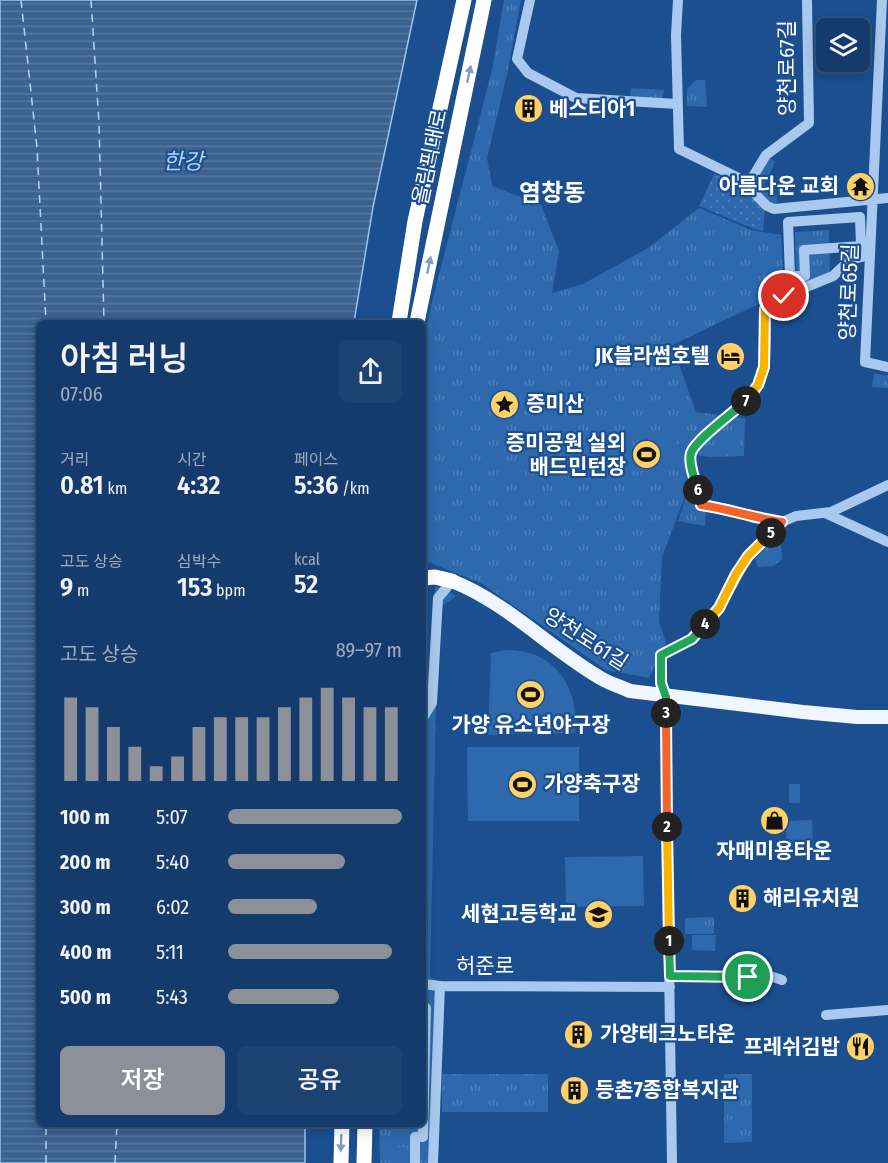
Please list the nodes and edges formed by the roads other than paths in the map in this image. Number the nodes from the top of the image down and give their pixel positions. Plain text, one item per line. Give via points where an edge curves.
1 (464, 0) edge
2 (484, 0) edge
3 (530, 0) edge
4 (678, 0) edge
5 (807, 0) edge
6 (882, 0) edge
7 (677, 104) junction
8 (749, 183) junction
9 (888, 198) edge
10 (871, 200) junction
11 (867, 248) junction
12 (399, 320) edge
13 (417, 320) edge
14 (888, 367) edge
15 (888, 485) edge
16 (825, 513) junction
17 (782, 522) junction
18 (888, 542) edge
19 (426, 578) edge
20 (452, 581) junction
21 (666, 697) junction
22 (426, 713) edge
23 (888, 717) edge
24 (782, 980) dead end
25 (670, 982) junction
26 (426, 984) edge
27 (440, 986) junction
28 (426, 1008) edge
29 (439, 1008) junction
30 (886, 1010) edge
31 (825, 1015) dead end
32 (342, 1127) edge
33 (365, 1127) edge
34 (423, 1127) edge
35 (404, 1136) dead end
36 (416, 1137) junction
37 (364, 1162) edge
38 (341, 1163) edge
39 (415, 1163) edge
40 (433, 1163) edge
41 (672, 1163) edge

1 - 12 highway, 올림픽대로 via 416,221
13 -> 2 highway, 올림픽대로
3 - 7 street via 517,59 528,73 576,98
4 - 7 street
5 - 8 street, 양천로67길 via 809,123 766,155
6 - 10 street, 양천로65길
7 - 8 street via 679,149
8 - 10 street via 758,197 774,209
9 - 10 street
10 - 11 street, 양천로65길
11 - 11 street via 804,250 805,276 790,276 788,222 860,217
11 - 14 street, 양천로65길 via 865,362
11 - 17 street via 862,257 850,260 833,276 767,303 764,367 758,385 691,453 701,505
15 - 16 street
16 - 17 street via 796,516
16 - 18 street
17 - 21 street via 748,556 719,608 692,639 661,655 661,683
19 - 20 highway
20 - 21 main road, 양천로61길 via 519,620 604,680 630,691
20 - 22 street via 438,598 432,703
21 - 23 main road, 양천로61길
21 - 25 street
24 - 25 street, 허준로 via 773,977
25 - 27 street, 허준로
25 - 41 street
26 - 27 street
27 - 29 street, 허준로
28 - 29 street
29 - 40 street, 허준로
30 - 31 street
32 -> 38 highway
33 - 37 highway
34 - 36 street via 423,1137
35 - 36 street
36 - 39 street

